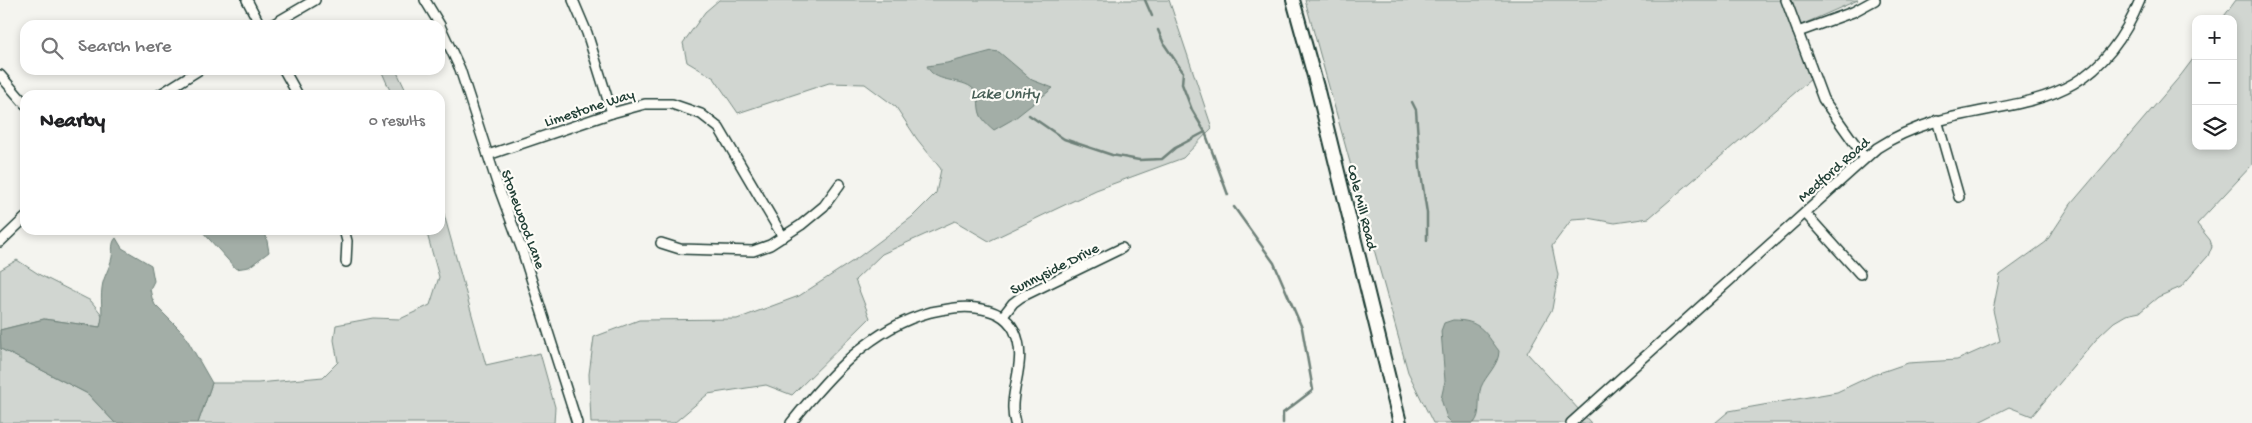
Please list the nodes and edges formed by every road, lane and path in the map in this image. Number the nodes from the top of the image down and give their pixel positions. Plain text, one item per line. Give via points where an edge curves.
1 (247, 0) edge
2 (314, 0) edge
3 (425, 0) edge
4 (573, 0) edge
5 (1293, 0) edge
6 (1786, 0) edge
7 (1875, 0) edge
8 (2140, 0) edge
9 (257, 20) edge
10 (280, 20) edge
11 (437, 20) edge
12 (1798, 32) junction
13 (445, 36) edge
14 (0, 75) edge
15 (191, 75) edge
16 (287, 75) edge
17 (167, 90) edge
18 (295, 90) edge
19 (20, 98) edge
20 (612, 113) junction
21 (1937, 120) junction
22 (488, 155) junction
23 (1865, 158) junction
24 (840, 184) dead end
25 (1959, 198) dead end
26 (1805, 213) junction
27 (20, 223) edge
28 (345, 235) edge
29 (783, 237) junction
30 (0, 242) edge
31 (661, 243) dead end
32 (1122, 248) dead end
33 (346, 262) dead end
34 (1860, 274) dead end
35 (1003, 316) junction
36 (577, 423) edge
37 (791, 423) edge
38 (1015, 423) edge
39 (1400, 423) edge
40 (1571, 423) edge

1 - 9 street
2 - 10 street
3 - 11 street, Stonewood Lane
4 - 20 street
5 - 39 street, Cole Mill Road
6 - 12 street
7 - 12 street via 1853,12
8 - 21 street, Medford Road via 2114,48 2099,65 2071,86 2038,99
12 - 23 street via 1823,99
13 - 22 street, Stonewood Lane via 460,69
14 - 19 street
15 - 17 street
16 - 18 street
20 - 22 street, Limestone Way
20 - 29 street, Limestone Way via 645,104 672,104 701,114 719,128
21 - 23 street, Medford Road via 1894,137
21 - 25 street
22 - 36 street, Stonewood Lane
23 - 26 street, Medford Road
24 - 29 street via 824,206
26 - 34 street
26 - 40 street, Medford Road
27 - 30 street
28 - 33 street
29 - 31 street via 753,251 680,249
32 - 35 street, Sunnyside Drive via 1021,297
35 - 37 street via 981,309 950,308 897,324 873,338 836,370
35 - 38 street via 1015,331 1020,354 1013,405

